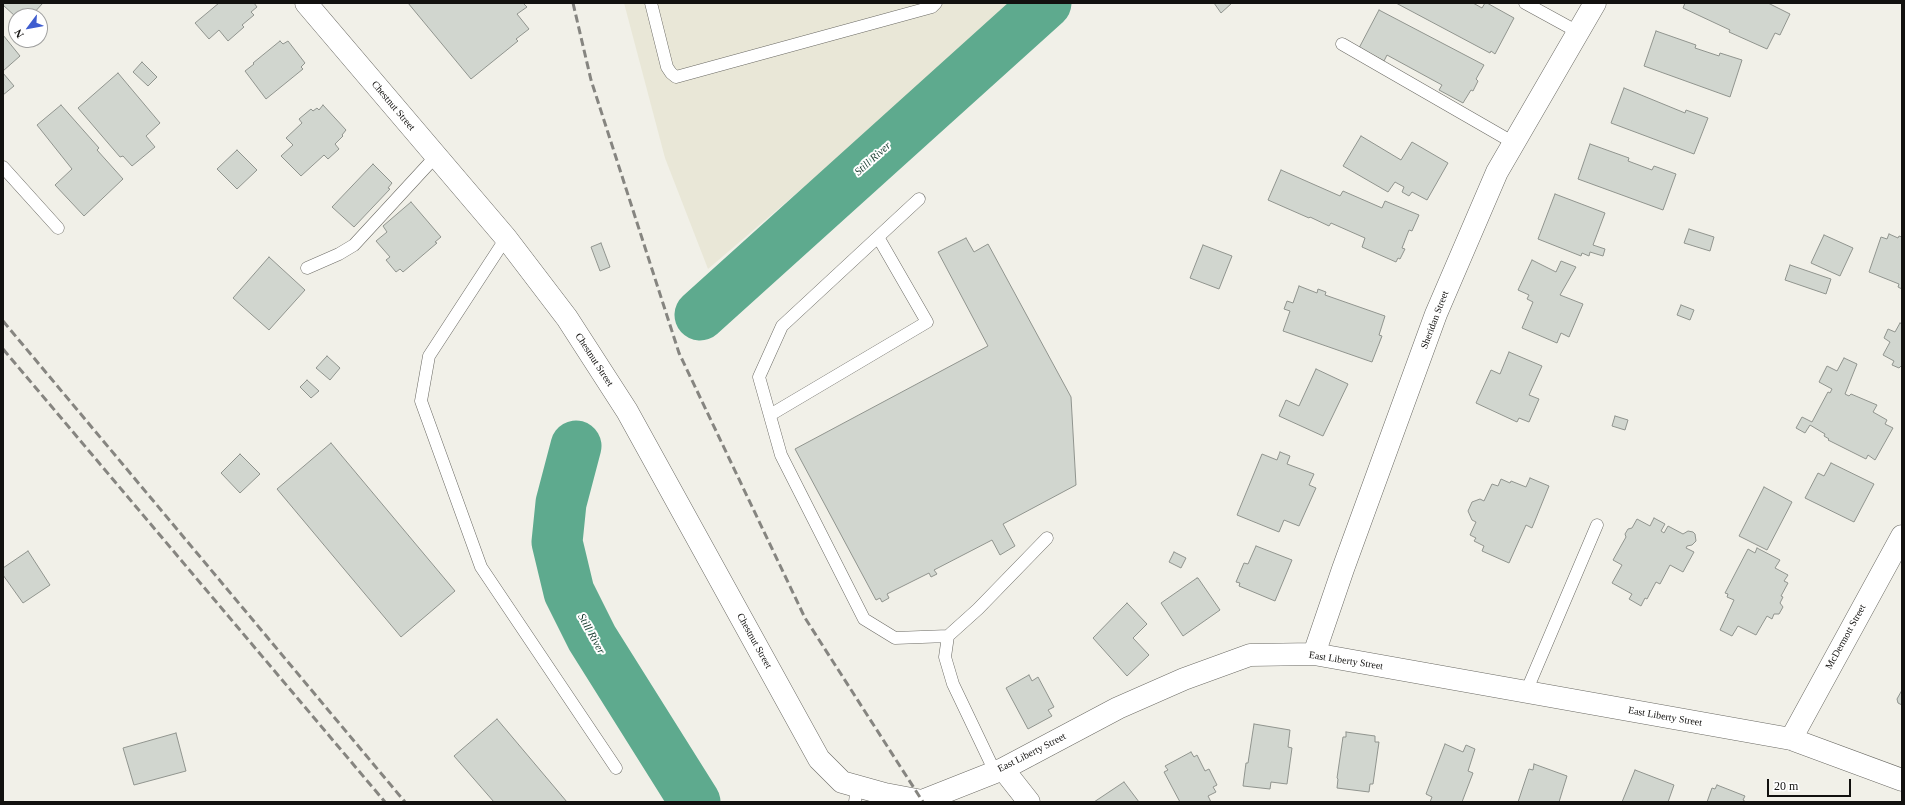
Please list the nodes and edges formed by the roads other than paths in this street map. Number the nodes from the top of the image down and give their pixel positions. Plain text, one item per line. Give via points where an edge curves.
1 (306, 3) edge
2 (651, 3) edge
3 (936, 3) edge
4 (1525, 3) edge
5 (1595, 3) edge
6 (1578, 32) junction
7 (1342, 44) dead end
8 (1514, 143) junction
9 (436, 156) junction
10 (3, 167) edge
11 (919, 199) dead end
12 (58, 228) dead end
13 (878, 237) junction
14 (506, 238) junction
15 (307, 268) dead end
16 (770, 415) junction
17 (1598, 525) dead end
18 (1902, 536) edge
19 (1047, 538) dead end
20 (948, 636) junction
21 (1314, 654) junction
22 (1526, 692) junction
23 (1791, 739) junction
24 (819, 759) joint
25 (616, 768) dead end
26 (999, 771) junction
27 (1902, 780) edge
28 (856, 794) edge
29 (1029, 802) edge

1 - 9 street, Chestnut Street
2 - 3 lane via 667,67 676,77
4 - 6 lane
5 - 6 street, Sheridan Street
6 - 8 street, Sheridan Street
7 - 8 lane
8 - 21 street, Sheridan Street via 1497,172 1436,314 1342,569
9 - 14 street, Chestnut Street
9 - 15 lane via 354,245
10 - 12 lane
11 - 13 lane
13 - 16 lane via 782,326 759,377
13 - 16 lane via 927,322
14 - 24 street, Chestnut Street via 567,318 627,411
14 - 25 lane via 429,356 420,402 481,567
16 - 20 lane via 781,455 864,619 895,638
17 - 22 lane
18 - 23 street, McDermott Street
19 - 20 lane via 984,604
20 - 26 lane via 945,658 953,684
21 - 22 street, East Liberty Street
21 - 26 street, East Liberty Street via 1250,655 1184,679 1118,708
22 - 23 street, East Liberty Street
23 - 27 street, East Liberty Street
24 - 28 street, East Liberty Street
26 - 28 street, East Liberty Street via 922,801 885,794
26 - 29 street

